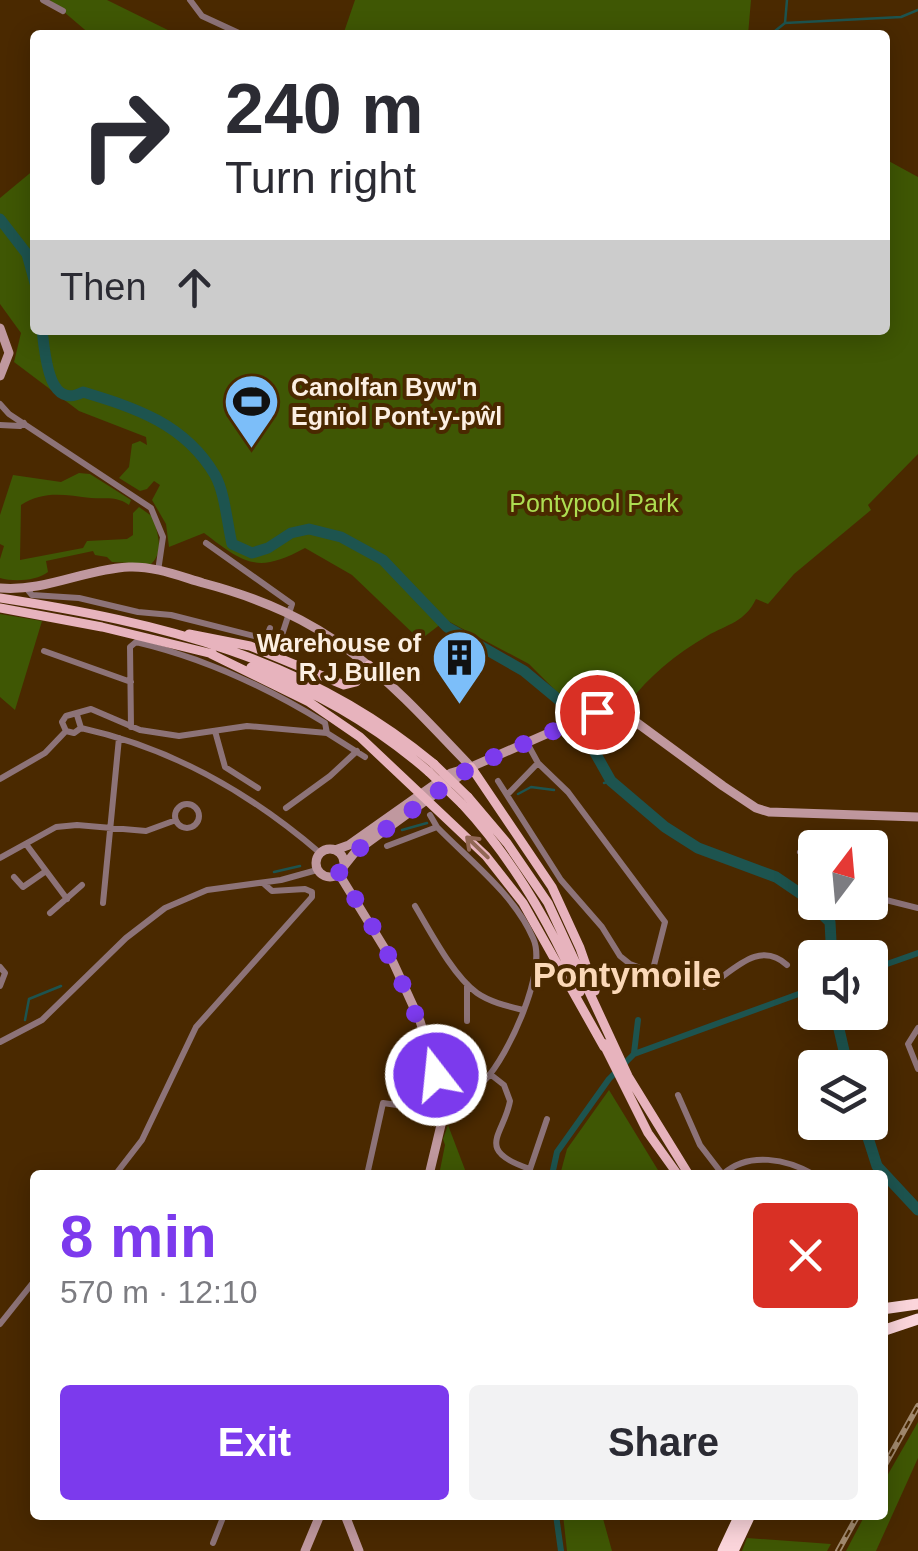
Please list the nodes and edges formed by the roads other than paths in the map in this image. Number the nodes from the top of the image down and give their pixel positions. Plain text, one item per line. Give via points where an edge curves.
1 (42, 0) edge
2 (190, 0) edge
3 (63, 11) dead end
4 (232, 30) edge
5 (0, 328) edge
6 (0, 376) edge
7 (0, 404) edge
8 (24, 423) junction
9 (0, 425) edge
10 (206, 543) dead end
11 (158, 571) junction
12 (0, 588) edge
13 (26, 588) junction
14 (0, 598) edge
15 (0, 608) edge
16 (290, 612) junction
17 (270, 628) dead end
18 (176, 635) junction
19 (44, 650) dead end
20 (297, 650) dead end
21 (211, 654) junction
22 (370, 665) junction
23 (132, 682) junction
24 (55, 711) dead end
25 (66, 716) junction
26 (77, 716) junction
27 (81, 728) junction
28 (131, 728) junction
29 (215, 730) junction
30 (66, 731) junction
31 (327, 733) junction
32 (120, 738) junction
33 (526, 741) junction
34 (357, 751) junction
35 (365, 757) dead end
36 (538, 763) junction
37 (471, 767) junction
38 (431, 768) junction
39 (0, 779) edge
40 (498, 781) dead end
41 (258, 788) dead end
42 (507, 795) junction
43 (425, 798) junction
44 (465, 800) junction
45 (286, 808) dead end
46 (430, 815) dead end
47 (918, 816) edge
48 (176, 820) dead end
49 (437, 827) junction
50 (110, 828) junction
51 (392, 842) dead end
52 (26, 844) junction
53 (335, 850) junction
54 (320, 853) junction
55 (0, 858) edge
56 (46, 870) junction
57 (317, 870) junction
58 (341, 870) junction
59 (14, 877) dead end
60 (264, 883) junction
61 (82, 885) dead end
62 (67, 898) junction
63 (888, 900) edge
64 (103, 903) dead end
65 (415, 906) dead end
66 (918, 908) edge
67 (50, 913) dead end
68 (787, 965) dead end
69 (0, 967) edge
70 (652, 973) junction
71 (468, 984) junction
72 (0, 986) edge
73 (523, 1010) junction
74 (599, 1012) junction
75 (467, 1021) dead end
76 (918, 1028) edge
77 (0, 1042) edge
78 (608, 1044) junction
79 (918, 1069) edge
80 (490, 1074) junction
81 (624, 1078) junction
82 (678, 1094) dead end
83 (446, 1104) junction
84 (404, 1106) dead end
85 (546, 1120) dead end
86 (532, 1130) dead end
87 (542, 1133) junction
88 (119, 1170) edge
89 (368, 1170) edge
90 (430, 1170) edge
91 (525, 1170) edge
92 (530, 1170) edge
93 (674, 1170) edge
94 (687, 1170) edge
95 (719, 1170) edge
96 (732, 1170) edge
97 (805, 1170) edge
98 (30, 1286) edge
99 (918, 1304) edge
100 (888, 1308) edge
101 (918, 1319) edge
102 (0, 1324) edge
103 (888, 1328) edge
104 (222, 1520) edge
105 (318, 1520) edge
106 (347, 1520) edge
107 (738, 1520) edge
108 (748, 1520) edge
109 (213, 1543) dead end
110 (305, 1551) edge
111 (359, 1551) edge
112 (722, 1551) edge
113 (733, 1551) edge

1 - 3 street
2 - 4 street via 202,16
5 - 6 street via 9,353
7 - 8 street
8 - 9 street
8 - 11 street via 151,508 163,537
10 - 16 street via 292,604
11 - 13 street via 109,569
11 - 16 street
12 - 13 street
13 - 17 street via 32,596 79,598 266,639
14 - 18 main road
15 - 21 main road
16 - 20 street via 280,638
16 - 22 street
18 - 22 main road via 250,646 344,685
18 - 38 main road via 313,682 380,722
19 - 23 street
21 - 38 main road via 319,695
21 - 43 main road via 336,720
22 - 37 street
23 - 28 street
23 - 31 street via 132,644 166,649 281,696 326,723
24 - 25 street
25 - 26 street
25 - 30 street
26 - 27 street
26 - 28 street via 92,709
27 - 30 street
27 - 32 street
28 - 29 street via 179,736
29 - 31 street
29 - 41 street via 225,767
30 - 39 street
31 - 34 street
32 - 50 street
32 - 54 street via 210,775
33 - 36 street
33 - 37 street
33 - 47 street via 597,712 625,714 756,808
34 - 35 street
34 - 45 street
36 - 42 street
36 - 70 street via 568,792 665,922
37 - 43 street
37 - 74 main road via 552,886
38 - 44 main road, bridge
40 - 42 street
42 - 70 street via 620,956
43 - 53 street
43 - 58 street
78 -> 43 main road via 524,903
44 - 74 main road via 507,843 548,903
44 - 78 main road via 518,873
46 - 49 street
48 - 50 street via 146,831
49 - 51 street
49 - 73 street via 499,889 536,943
50 - 52 street via 67,825
50 - 64 street
52 - 55 street
52 - 56 street
53 - 54 street
53 - 58 street via 342,855
54 - 57 street
56 - 59 street via 23,888
56 - 62 street
57 - 58 street via 328,877
57 - 60 street
58 - 83 street via 400,977
60 - 77 street via 207,890 164,908 42,1020
60 - 88 street via 272,891 305,889 312,897 196,1027 142,1140
61 - 62 street
62 - 67 street
63 - 66 street
65 - 71 street
68 - 70 street via 763,954 746,958 708,987
69 - 72 street
71 - 73 street via 490,1000
71 - 75 street
73 - 80 street
74 - 78 main road
76 - 79 street via 908,1044
78 - 81 main road
80 - 83 street
80 - 91 street via 510,1101 497,1131 498,1148
81 - 93 main road via 648,1133
81 - 94 main road
82 - 95 street
83 - 90 street
84 - 89 street via 384,1102
85 - 87 street
86 - 87 street
87 - 92 street
96 - 97 street via 771,1160
98 - 102 street
99 - 100 highway
101 - 103 highway
104 - 109 street
105 - 110 street
106 - 111 street
107 - 112 highway
108 - 113 highway

